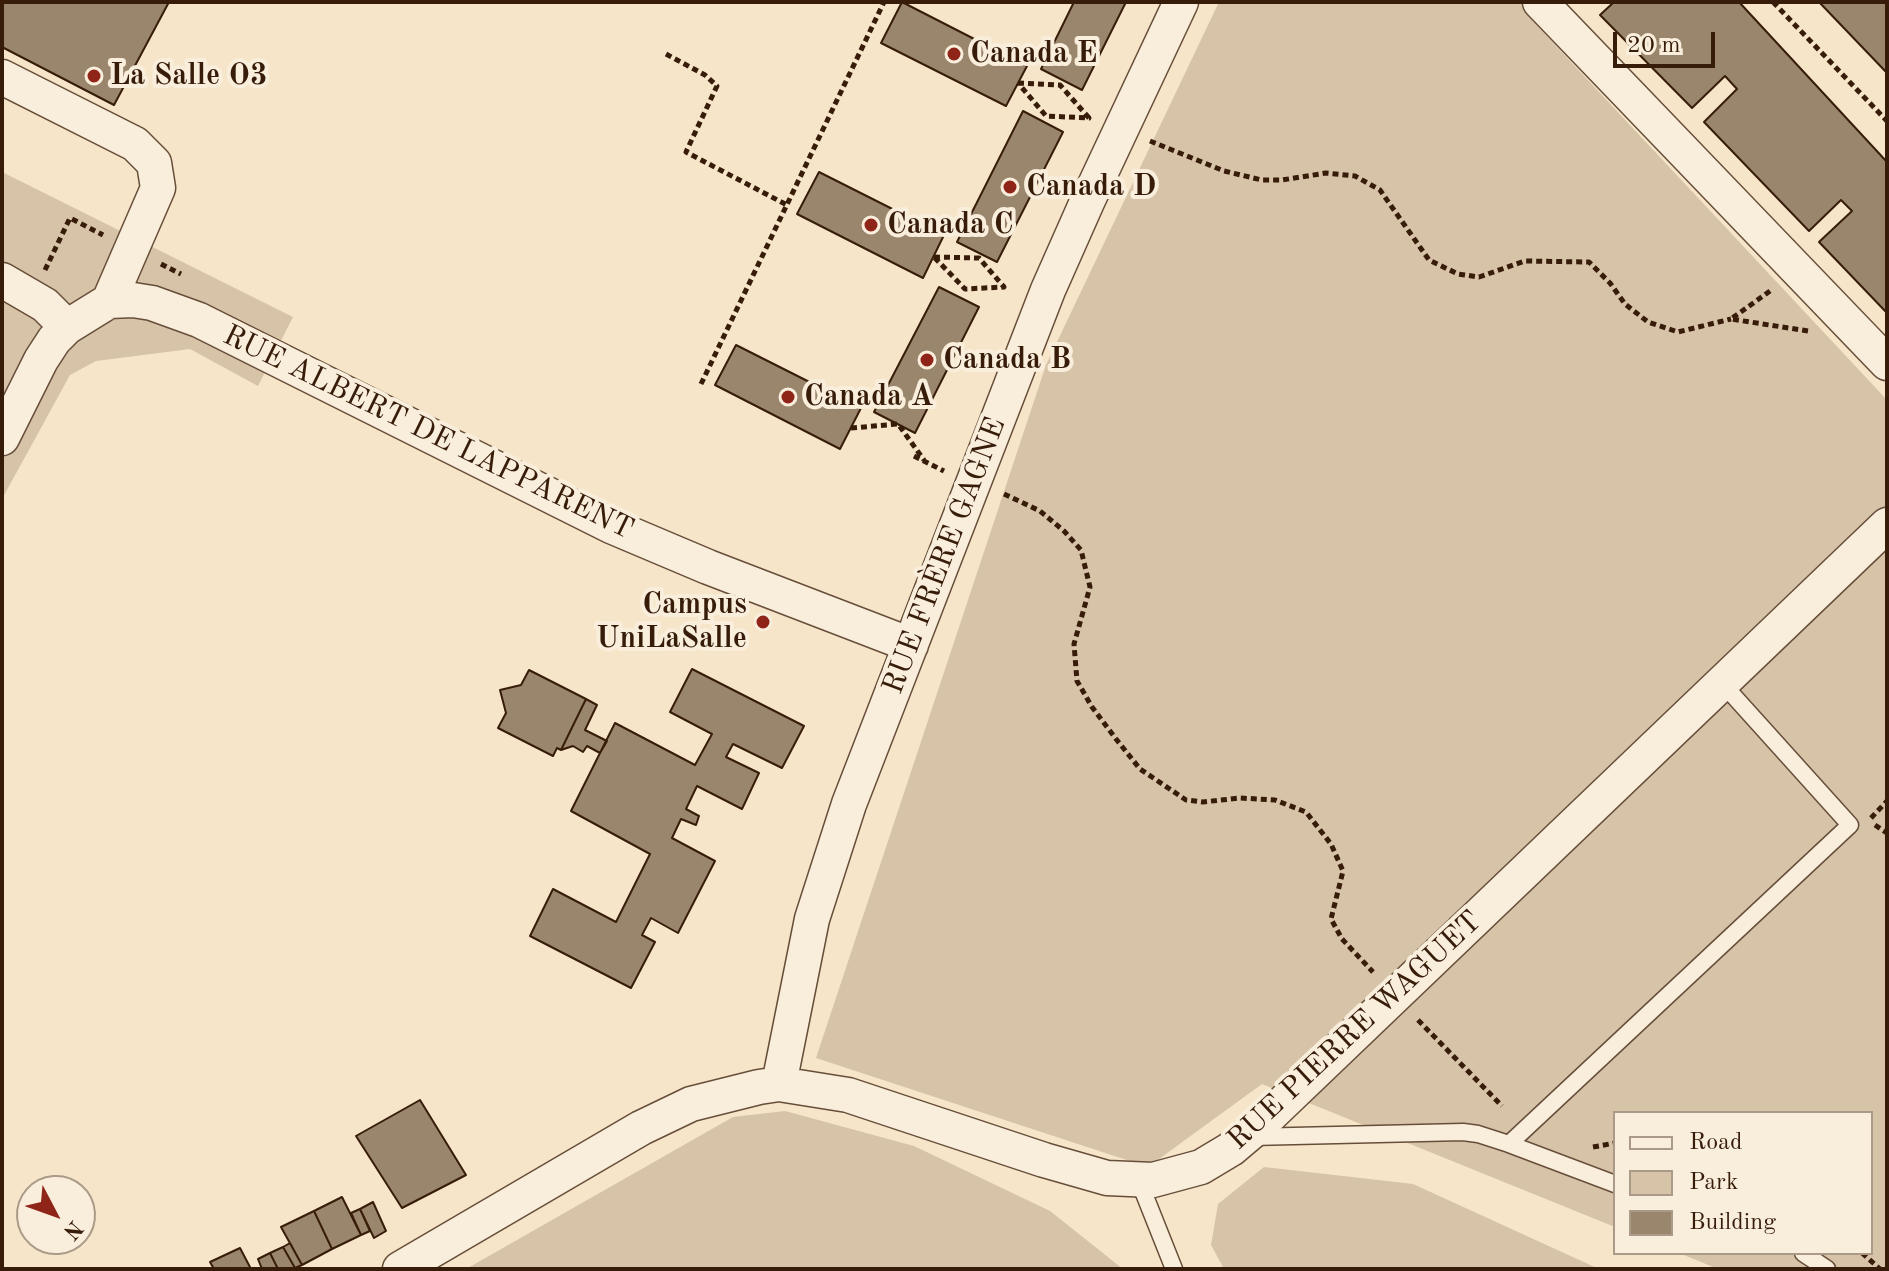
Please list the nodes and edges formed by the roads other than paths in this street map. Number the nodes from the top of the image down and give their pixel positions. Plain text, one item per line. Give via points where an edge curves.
1 (1181, 2) edge
2 (1553, 6) edge
3 (2, 77) edge
4 (2, 279) edge
5 (109, 301) junction
6 (67, 327) junction
7 (1876, 352) edge
8 (2, 438) edge
9 (1887, 525) edge
10 (911, 645) junction
11 (1722, 683) junction
12 (779, 1084) junction
13 (1246, 1137) junction
14 (1509, 1144) junction
15 (1139, 1181) junction
16 (1613, 1183) edge
17 (1806, 1255) edge
18 (400, 1269) edge
19 (1174, 1269) edge
20 (1827, 1269) edge

1 - 10 street, RUE FRÈRE GAGNE via 1048,290
2 - 7 street
3 - 5 street via 135,144 154,163 158,188
4 - 6 street via 45,305
5 - 6 street
5 - 10 street, RUE ALBERT DE LAPPARENT via 152,303 199,320 611,526
6 - 8 street via 41,360
9 - 11 street, RUE PIERRE WAGUET
10 - 12 street, RUE FRÈRE GAGNE via 820,890
11 - 13 street, RUE PIERRE WAGUET
11 - 14 lane via 1850,825
12 - 15 street, RUE PIERRE WAGUET via 848,1095 1067,1168
12 - 18 street, RUE PIERRE WAGUET via 735,1091 665,1116
13 - 14 lane via 1463,1132
13 - 15 street, RUE PIERRE WAGUET via 1201,1167
14 - 16 lane
15 - 19 lane
17 - 20 lane

